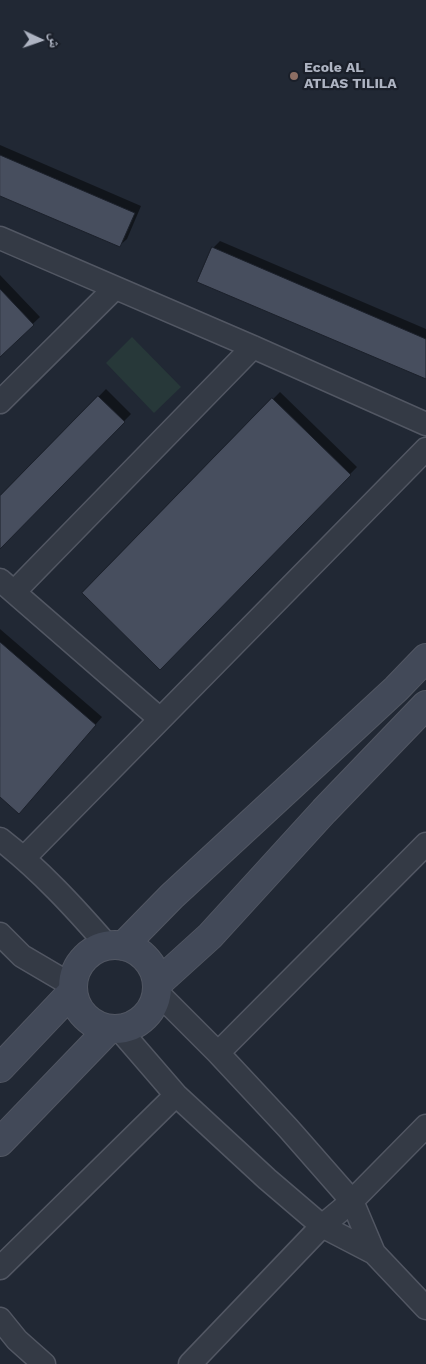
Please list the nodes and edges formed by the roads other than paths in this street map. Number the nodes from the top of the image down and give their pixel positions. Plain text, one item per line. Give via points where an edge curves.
1 (0, 238) edge
2 (115, 288) junction
3 (254, 347) junction
4 (0, 402) edge
5 (426, 424) edge
6 (426, 449) edge
7 (7, 586) edge
8 (426, 658) edge
9 (426, 705) edge
10 (160, 719) junction
11 (0, 839) edge
12 (426, 844) edge
13 (24, 858) junction
14 (0, 934) edge
15 (115, 946) junction
16 (157, 988) junction
17 (73, 989) junction
18 (114, 1029) junction
19 (218, 1053) junction
20 (0, 1068) edge
21 (176, 1095) junction
22 (426, 1126) edge
23 (0, 1142) edge
24 (352, 1201) junction
25 (322, 1226) junction
26 (374, 1253) junction
27 (0, 1268) edge
28 (426, 1308) edge
29 (0, 1319) edge
30 (44, 1364) edge
31 (190, 1364) edge

1 - 2 street
2 - 3 street
2 - 4 street
3 - 5 street
3 - 7 street
6 - 10 street
7 - 10 street
8 - 15 street
9 - 16 street via 210,936
10 - 13 street
11 - 13 street
12 - 19 street
13 - 15 street
14 - 17 street via 22,956
15 - 16 street via 136,950 146,959 154,970
15 - 17 street via 92,951 80,963
16 - 18 street via 154,1003 140,1021
16 - 19 street
17 - 18 street via 84,1016
17 - 20 street
18 - 21 street
18 - 23 street
19 - 24 street
21 - 25 street
21 - 27 street
22 - 24 street
24 - 25 street
24 - 26 street
25 - 26 street
25 - 31 street
26 - 28 street
29 - 30 street via 17,1340

